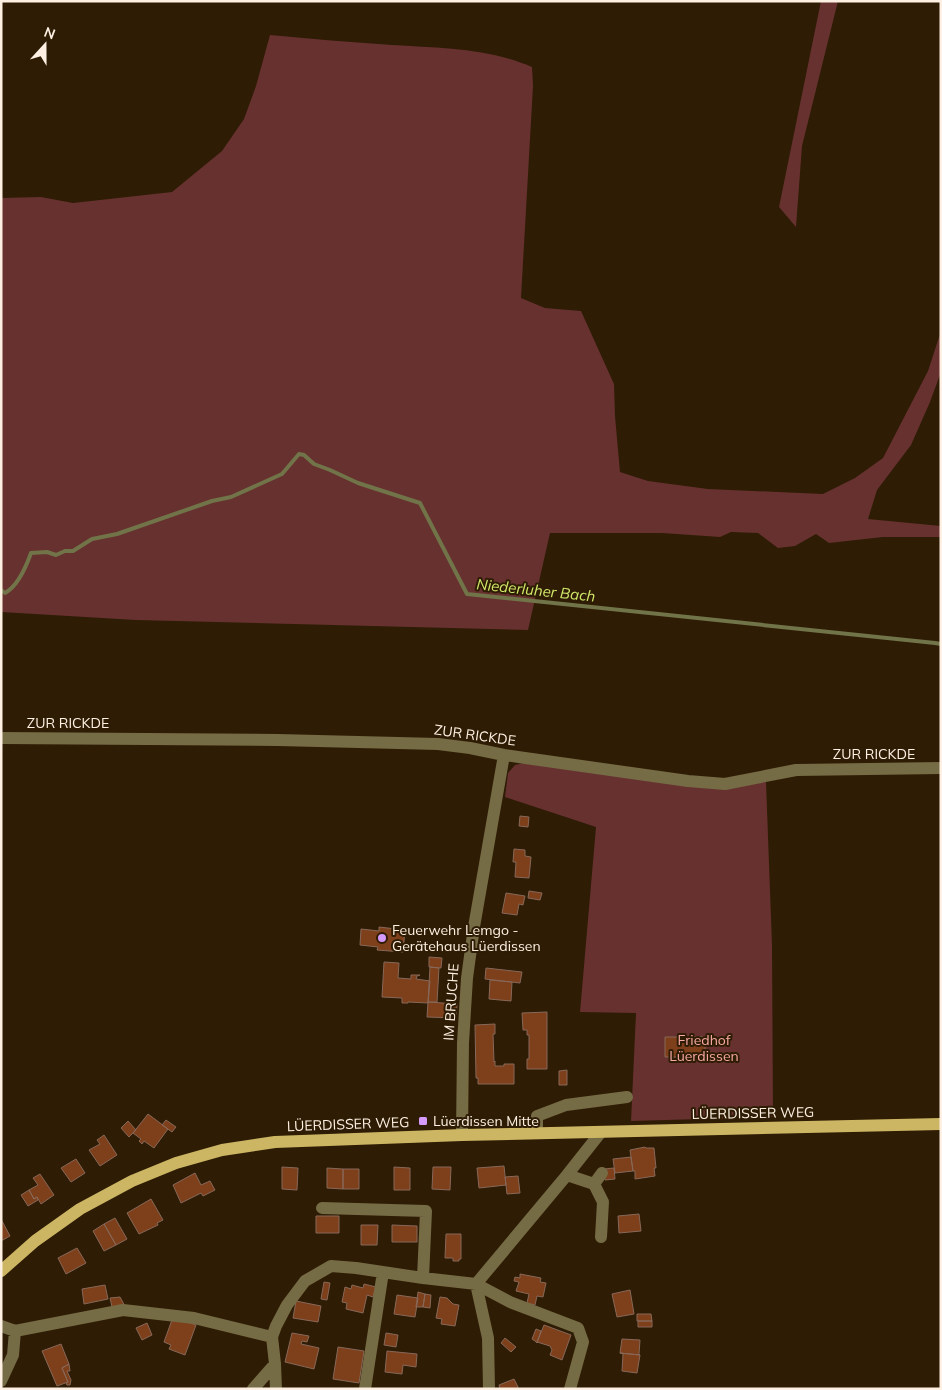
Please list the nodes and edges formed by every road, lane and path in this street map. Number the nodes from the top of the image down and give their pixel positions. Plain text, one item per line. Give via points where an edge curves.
1 (1, 738) edge
2 (504, 755) junction
3 (941, 768) edge
4 (627, 1097) dead end
5 (941, 1124) edge
6 (601, 1132) junction
7 (537, 1133) junction
8 (462, 1135) junction
9 (602, 1173) dead end
10 (567, 1175) junction
11 (594, 1184) junction
12 (322, 1208) dead end
13 (601, 1237) dead end
14 (1, 1271) edge
15 (383, 1272) junction
16 (423, 1278) junction
17 (476, 1284) junction
18 (1, 1326) edge
19 (15, 1330) junction
20 (272, 1337) junction
21 (275, 1364) junction
22 (1, 1381) edge
23 (253, 1389) edge
24 (276, 1389) edge
25 (366, 1389) edge
26 (489, 1389) edge
27 (570, 1389) edge

1 - 2 street, ZUR RICKDE via 420,743
2 - 3 street, ZUR RICKDE via 726,784 796,770
2 - 8 street, IM BRUCHE via 467,978
4 - 7 street via 566,1105 537,1116
5 - 6 main road, LÜERDISSER WEG
6 - 7 main road, LÜERDISSER WEG
6 - 10 street
7 - 8 main road, LÜERDISSER WEG
8 - 14 main road, LÜERDISSER WEG via 275,1142 222,1150 176,1163 132,1181 80,1209 35,1241
9 - 11 street
10 - 11 street
10 - 17 street
11 - 13 street via 603,1202
12 - 16 street via 426,1211
15 - 16 street
15 - 20 street via 331,1266 305,1281 287,1305
15 - 25 street
16 - 17 street
17 - 26 street via 488,1338
17 - 27 street via 510,1302 578,1328 584,1342
18 - 19 street
19 - 20 street via 123,1310 194,1318
19 - 22 street via 13,1355
20 - 21 street
21 - 23 street
21 - 24 street

